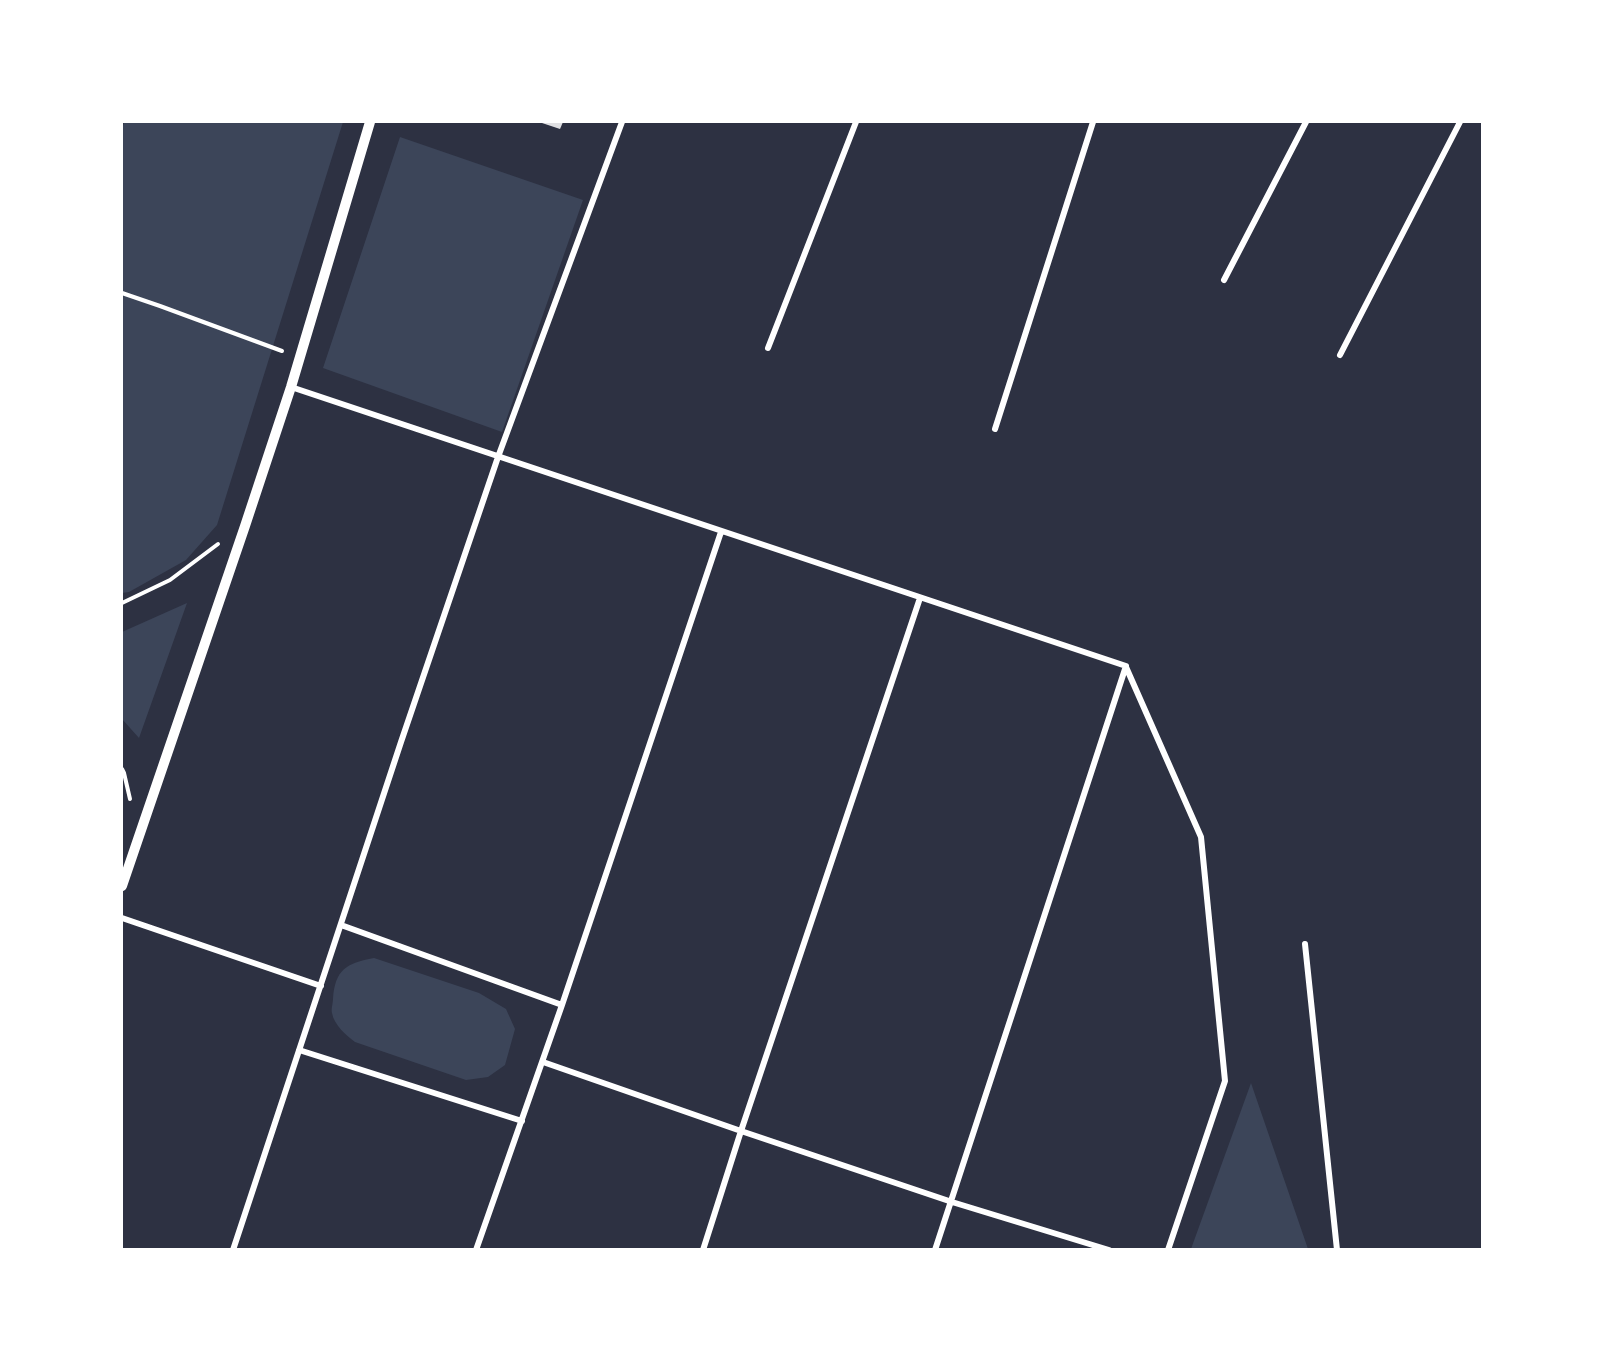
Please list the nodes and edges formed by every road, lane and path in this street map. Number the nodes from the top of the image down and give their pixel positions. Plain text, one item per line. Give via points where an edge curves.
1 (370, 122) edge
2 (622, 122) edge
3 (856, 122) edge
4 (1093, 122) edge
5 (1306, 122) edge
6 (1460, 122) edge
7 (1224, 280) dead end
8 (122, 293) edge
9 (768, 348) dead end
10 (1340, 355) dead end
11 (300, 357) junction
12 (291, 387) junction
13 (995, 429) dead end
14 (498, 458) junction
15 (245, 526) junction
16 (721, 532) junction
17 (920, 598) junction
18 (122, 603) edge
19 (1126, 666) junction
20 (122, 886) edge
21 (122, 918) edge
22 (341, 925) junction
23 (1305, 944) dead end
24 (321, 986) junction
25 (562, 1005) junction
26 (299, 1050) junction
27 (543, 1062) junction
28 (522, 1121) junction
29 (741, 1131) junction
30 (952, 1202) junction
31 (232, 1250) edge
32 (476, 1250) edge
33 (703, 1250) edge
34 (935, 1250) edge
35 (1109, 1250) edge
36 (1168, 1250) edge
37 (1336, 1250) edge

1 - 11 street
2 - 14 street
3 - 9 street
4 - 13 street
5 - 7 street
6 - 10 street
8 - 11 path
11 - 12 street
12 - 14 street
12 - 15 street
14 - 16 street
14 - 22 street
15 - 18 path via 170,580
15 - 20 street
16 - 17 street
16 - 25 street
17 - 19 street
17 - 29 street
19 - 30 street
19 - 36 street via 1201,837 1225,1081
21 - 24 street
22 - 24 street
22 - 25 street
23 - 37 street
24 - 26 street
25 - 27 street
26 - 28 street
26 - 31 street
27 - 28 street
27 - 29 street
28 - 32 street
29 - 30 street
29 - 33 street
30 - 34 street
30 - 35 street

